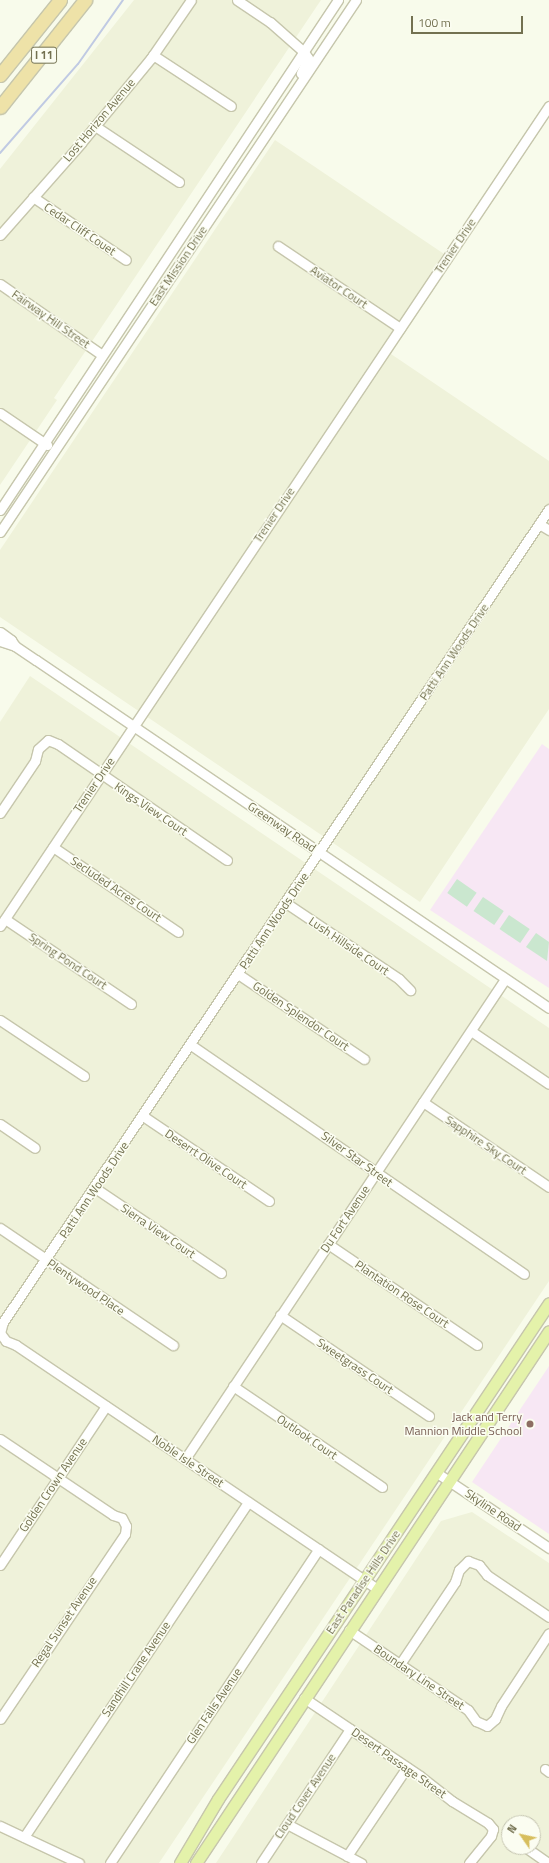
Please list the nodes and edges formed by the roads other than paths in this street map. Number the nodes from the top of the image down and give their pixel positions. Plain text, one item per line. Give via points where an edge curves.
1 (60, 0) edge
2 (85, 0) edge
3 (192, 0) edge
4 (237, 0) edge
5 (338, 0) edge
6 (356, 0) edge
7 (304, 52) junction
8 (154, 54) junction
9 (0, 75) edge
10 (231, 106) dead end
11 (549, 106) edge
12 (0, 107) edge
13 (95, 126) junction
14 (263, 140) junction
15 (179, 182) dead end
16 (33, 197) junction
17 (0, 235) edge
18 (278, 246) dead end
19 (126, 260) dead end
20 (0, 284) edge
21 (400, 328) junction
22 (102, 354) junction
23 (0, 413) edge
24 (43, 442) junction
25 (54, 450) junction
26 (549, 509) edge
27 (0, 510) edge
28 (539, 524) junction
29 (549, 530) edge
30 (0, 532) edge
31 (0, 626) edge
32 (0, 632) edge
33 (0, 641) edge
34 (13, 643) junction
35 (133, 726) junction
36 (101, 775) junction
37 (0, 813) edge
38 (53, 847) junction
39 (320, 852) junction
40 (227, 860) dead end
41 (286, 903) junction
42 (2, 922) edge
43 (178, 932) dead end
44 (238, 974) junction
45 (505, 978) junction
46 (410, 990) dead end
47 (131, 1004) dead end
48 (549, 1008) edge
49 (0, 1020) edge
50 (471, 1031) junction
51 (191, 1045) junction
52 (364, 1059) dead end
53 (84, 1076) dead end
54 (549, 1084) edge
55 (423, 1102) junction
56 (143, 1116) junction
57 (0, 1124) edge
58 (34, 1148) dead end
59 (376, 1172) junction
60 (549, 1187) edge
61 (95, 1188) junction
62 (269, 1201) dead end
63 (0, 1228) edge
64 (328, 1244) junction
65 (47, 1260) junction
66 (221, 1273) dead end
67 (524, 1274) dead end
68 (549, 1303) edge
69 (280, 1315) junction
70 (549, 1331) edge
71 (0, 1333) edge
72 (172, 1345) dead end
73 (477, 1345) dead end
74 (233, 1386) junction
75 (106, 1406) junction
76 (429, 1416) dead end
77 (0, 1439) edge
78 (184, 1458) junction
79 (437, 1473) junction
80 (58, 1478) junction
81 (449, 1481) junction
82 (382, 1487) dead end
83 (248, 1502) junction
84 (549, 1548) edge
85 (318, 1549) junction
86 (0, 1565) edge
87 (364, 1580) junction
88 (376, 1588) junction
89 (549, 1616) edge
90 (349, 1630) junction
91 (549, 1633) edge
92 (400, 1664) junction
93 (304, 1698) junction
94 (0, 1719) edge
95 (350, 1729) junction
96 (407, 1767) junction
97 (287, 1824) junction
98 (0, 1826) edge
99 (24, 1837) junction
100 (537, 1855) edge
101 (347, 1856) junction
102 (79, 1863) edge
103 (110, 1863) edge
104 (180, 1863) edge
105 (196, 1863) edge
106 (261, 1863) edge
107 (361, 1863) edge
108 (469, 1863) edge
109 (548, 1863) edge

1 - 9 highway, I 11
2 - 12 highway, I 11
3 - 8 street, Lost Horizon Avenue
4 - 7 street via 281,31
5 - 7 street, East Mission Drive
6 - 14 street, East Mission Drive
7 - 14 street via 308,58 305,67 269,121
7 - 22 street, East Mission Drive
8 - 10 street
8 - 13 street, Lost Horizon Avenue
11 - 21 street, Trenier Drive
13 - 15 street
13 - 16 street, Lost Horizon Avenue
14 - 25 street, East Mission Drive
16 - 17 street, Lost Horizon Avenue
16 - 19 street, Cedar Cliff Couet
18 - 21 street, Aviator Court
20 - 22 street, Fairway Hill Street
21 - 35 street, Trenier Drive
22 - 24 street, East Mission Drive
23 - 24 street
24 - 25 street
24 - 27 street, East Mission Drive
25 - 30 street, East Mission Drive
26 - 28 street, Patti Ann Woods Drive
28 - 29 street
28 - 39 street, Patti Ann Woods Drive
31 - 34 street via 8,632
32 - 34 street, Greenway Road
33 - 34 street, Greenway Road
34 - 35 street, Greenway Road
35 - 36 street, Trenier Drive
35 - 39 street, Greenway Road
36 - 37 street, Kings View Court via 58,744 48,740 38,749 35,761
36 - 38 street, Trenier Drive
36 - 40 street, Kings View Court
38 - 42 street, Trenier Drive
38 - 43 street, Secluded Acres Court
39 - 41 street, Patti Ann Woods Drive
39 - 45 street, Greenway Road
41 - 44 street, Patti Ann Woods Drive
41 - 46 street, Lush Hillside Court via 399,979
42 - 47 street, Spring Pond Court
44 - 51 street, Patti Ann Woods Drive
44 - 52 street, Golden Splendor Court
45 - 48 street, Greenway Road
45 - 50 street, Du Fort Avenue
49 - 53 street
50 - 54 street
50 - 55 street, Du Fort Avenue
51 - 56 street, Patti Ann Woods Drive
51 - 59 street, Silver Star Street
55 - 59 street, Du Fort Avenue
55 - 60 street, Sapphire Sky Court
56 - 61 street, Patti Ann Woods Drive
56 - 62 street, Deserrt Olive Court
57 - 58 street
59 - 64 street, Du Fort Avenue
59 - 67 street, Silver Star Street
61 - 65 street, Patti Ann Woods Drive
61 - 66 street, Sierra View Court
63 - 65 street, Plentywood Place
64 - 69 street, Du Fort Avenue
64 - 73 street, Plantation Rose Court
65 - 71 street, Patti Ann Woods Drive via 3,1322
65 - 72 street, Plentywood Place
68 - 79 main road, East Paradise Hills Drive
69 - 74 street, Du Fort Avenue
69 - 76 street, Sweetgrass Court
70 - 81 main road, East Paradise Hills Drive
71 - 75 street, Noble Isle Street via 6,1341 16,1345
74 - 78 street, Du Fort Avenue
74 - 82 street, Outlook Court
75 - 78 street, Noble Isle Street
75 - 80 street, Golden Crown Avenue
77 - 80 street
78 - 83 street, Noble Isle Street
79 - 81 street, Skyline Road
79 - 87 main road, East Paradise Hills Drive
80 - 86 street, Golden Crown Avenue
80 - 94 street, Regal Sunset Avenue via 122,1518 126,1526 125,1534
81 - 84 street, Skyline Road
81 - 88 main road, East Paradise Hills Drive
83 - 85 street, Noble Isle Street
83 - 99 street, Sandhill Crane Avenue
85 - 87 street, Noble Isle Street
85 - 103 street, Glen Falls Avenue
87 - 88 street, Noble Isle Street
87 - 104 main road, East Paradise Hills Drive via 218,1798
88 - 90 main road, East Paradise Hills Drive
89 - 92 street via 487,1575 479,1565 468,1562 459,1570 455,1582
90 - 92 street, Boundary Line Street
90 - 93 main road, East Paradise Hills Drive
91 - 92 street, Boundary Line Street via 501,1706 495,1720 487,1726
93 - 95 street, Desert Passage Street
93 - 105 main road, East Paradise Hills Drive
95 - 96 street, Desert Passage Street
95 - 97 street, Cloud Cover Avenue
96 - 101 street
96 - 108 street, Desert Passage Street via 493,1829 491,1836
97 - 101 street
97 - 106 street, Cloud Cover Avenue
98 - 99 street
99 - 102 street
100 - 109 street
101 - 107 street

